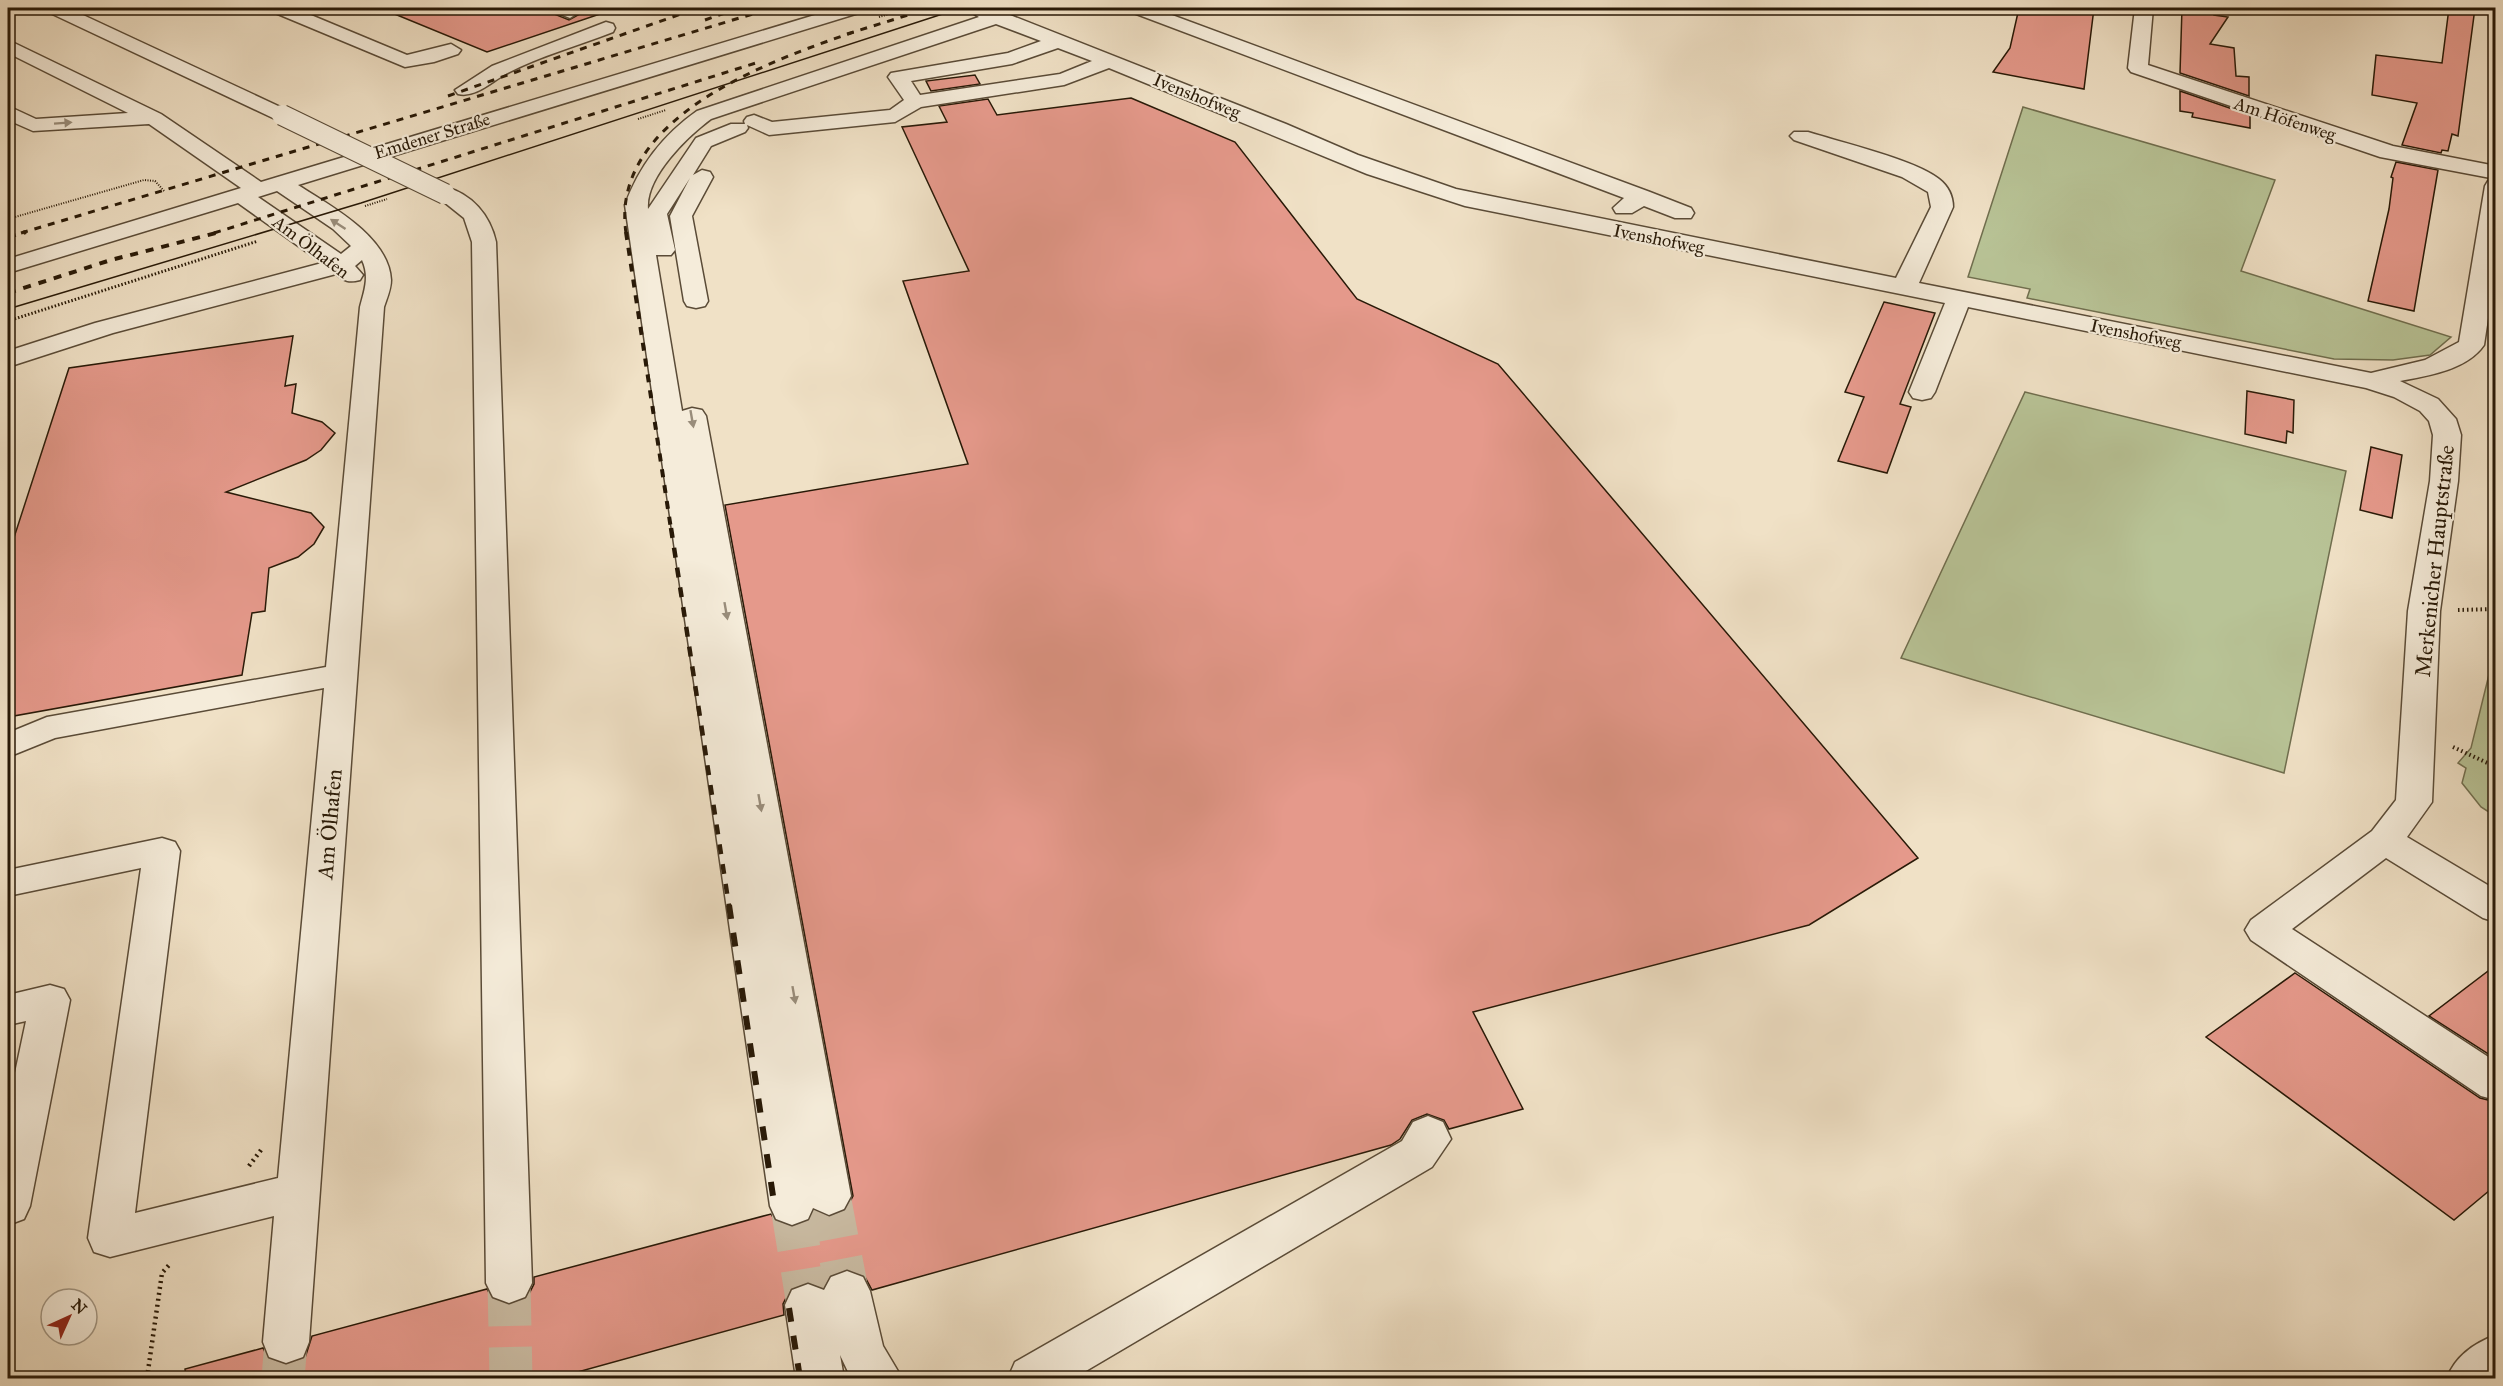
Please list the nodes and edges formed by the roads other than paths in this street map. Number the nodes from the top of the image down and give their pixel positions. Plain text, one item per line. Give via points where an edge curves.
1 (54, 8) edge
2 (279, 8) edge
3 (1138, 8) edge
4 (2144, 8) edge
5 (857, 9) edge
6 (1034, 11) dead end
7 (984, 16) edge
8 (606, 28) dead end
9 (1059, 41) junction
10 (8, 46) edge
11 (451, 50) dead end
12 (1110, 61) junction
13 (499, 70) junction
14 (895, 77) junction
15 (558, 97) junction
16 (915, 102) junction
17 (802, 105) dead end
18 (8, 112) edge
19 (505, 113) junction
20 (154, 118) junction
21 (746, 124) junction
22 (1801, 136) dead end
23 (2496, 173) edge
24 (2496, 186) edge
25 (259, 189) junction
26 (1642, 197) junction
27 (1618, 212) dead end
28 (1683, 213) dead end
29 (291, 230) junction
30 (364, 243) junction
31 (341, 265) junction
32 (8, 266) edge
33 (1904, 288) junction
34 (217, 297) junction
35 (1959, 299) junction
36 (696, 301) dead end
37 (372, 307) junction
38 (8, 359) edge
39 (2372, 381) junction
40 (1922, 392) dead end
41 (342, 674) junction
42 (8, 746) edge
43 (2385, 840) junction
44 (8, 883) edge
45 (2496, 908) edge
46 (8, 1010) edge
47 (2496, 1084) edge
48 (1428, 1134) dead end
49 (299, 1191) junction
50 (829, 1196) tunnel mouth
51 (8, 1206) edge
52 (792, 1206) tunnel mouth
53 (509, 1283) tunnel mouth
54 (286, 1342) tunnel mouth
55 (2496, 1356) edge
56 (820, 1378) edge
57 (878, 1378) edge
58 (1032, 1378) edge
59 (2471, 1378) edge

1 - 53 street, bridge via 446,194 480,222 484,242
2 - 11 street via 405,61
3 - 26 street
4 - 23 street, Am Höfenweg via 2138,68 2388,152
5 - 15 street, Emdener Straße
6 - 7 street
7 - 9 street, Ivenshofweg
7 - 14 street via 902,63
7 - 52 street via 704,115 666,147 636,205
8 - 13 street
9 - 12 street, Ivenshofweg
9 - 14 street via 1012,58
10 - 20 street
12 - 16 street via 1064,79
12 - 33 street, Ivenshofweg via 1397,178 1473,201
13 - 15 street
13 - 19 street via 458,86
14 - 16 street
15 - 19 street, Emdener Straße
16 - 21 street via 895,116 769,129
17 - 21 street
18 -> 20 street via 33,125
19 - 25 street, Emdener Straße
20 - 25 street
21 - 36 street via 715,152 681,216
21 -> 50 street via 703,142 656,214
22 - 33 street via 1910,172 1939,190 1942,207
24 - 39 street via 2471,345 2450,361 2430,369
25 - 29 street, Am Ölhafen
30 -> 25 street, Am Ölhafen via 330,218
25 - 32 street, Emdener Straße
26 - 27 street
26 - 28 street
29 - 31 street, Am Ölhafen
29 - 34 street via 299,243 299,252 292,260
30 - 31 street
30 - 37 street, Am Ölhafen via 377,267 379,280
31 - 34 street
31 - 37 street, Am Ölhafen
33 - 35 street, Ivenshofweg
34 - 38 street
35 - 39 street, Ivenshofweg
35 - 40 street
37 - 41 street, Am Ölhafen
39 - 43 street, Merkenicher Hauptstraße via 2429,405 2442,419 2447,435 2445,481 2424,611 2414,802
41 - 42 street via 47,728
41 - 49 street, Am Ölhafen
43 - 45 street
43 - 47 street via 2264,930
44 - 49 street via 162,851 110,1238
46 - 51 street via 50,1000
48 - 58 street via 1430,1139 1417,1154
49 - 54 street, Am Ölhafen
55 - 59 street
56 - 57 street via 827,1298

